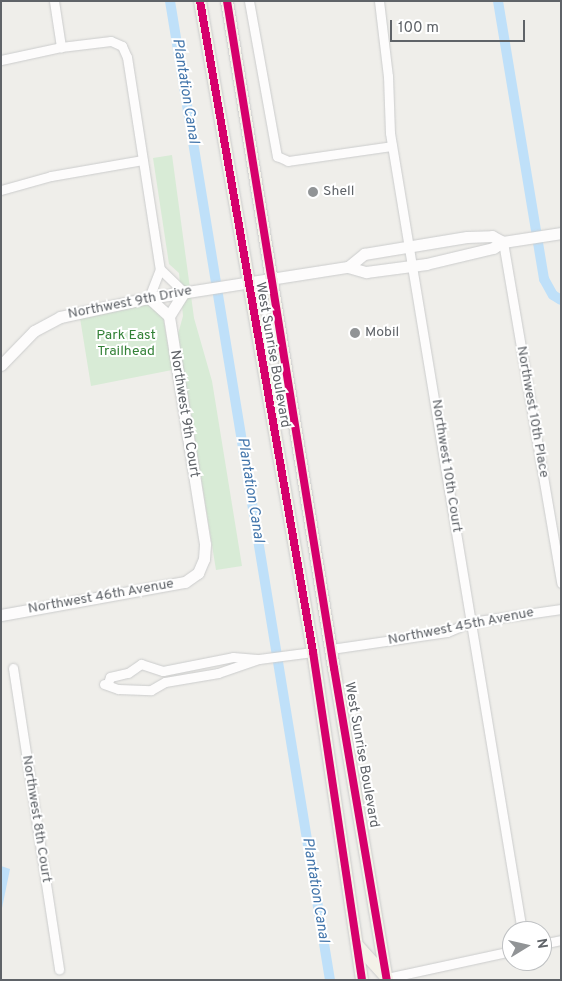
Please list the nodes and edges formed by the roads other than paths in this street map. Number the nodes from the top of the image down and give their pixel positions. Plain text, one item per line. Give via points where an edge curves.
1 (54, 1) edge
2 (200, 1) edge
3 (227, 1) edge
4 (249, 1) edge
5 (379, 1) edge
6 (61, 47) junction
7 (1, 60) edge
8 (392, 146) junction
9 (143, 160) junction
10 (1, 190) edge
11 (561, 233) edge
12 (503, 242) junction
13 (411, 246) junction
14 (414, 265) junction
15 (348, 267) junction
16 (160, 269) junction
17 (271, 280) junction
18 (246, 282) junction
19 (185, 292) junction
20 (149, 298) junction
21 (169, 316) junction
22 (1, 365) edge
23 (198, 573) joint
24 (561, 583) edge
25 (561, 609) edge
26 (1, 616) edge
27 (470, 622) junction
28 (308, 625) junction
29 (331, 649) junction
30 (313, 652) junction
31 (259, 660) junction
32 (13, 668) dead end
33 (334, 668) junction
34 (128, 673) junction
35 (131, 689) junction
36 (520, 921) edge
37 (357, 944) junction
38 (502, 953) edge
39 (60, 970) dead end
40 (387, 979) edge
41 (362, 980) edge

1 - 6 street
2 - 18 main road, West Sunrise Boulevard
3 - 17 main road, West Sunrise Boulevard
4 - 8 street via 277,156 288,161
5 - 8 street, Northwest 10th Court
6 - 7 street
6 - 9 street via 111,41 122,46 127,57
8 - 13 street, Northwest 10th Court
9 - 10 street via 51,176
9 - 16 street
11 - 12 street
12 - 13 street via 492,236 467,237
12 - 14 street via 493,248
12 - 24 street, Northwest 10th Place
13 - 14 street, Northwest 10th Court
13 - 15 street via 364,254
14 - 15 street via 366,272
14 - 27 street, Northwest 10th Court
15 - 17 street, Northwest 9th Drive
16 - 19 street
16 - 20 street
17 - 18 street, Northwest 9th Drive
17 - 29 main road, West Sunrise Boulevard
18 - 19 street, Northwest 9th Drive
18 - 28 main road, West Sunrise Boulevard
19 - 20 street, Northwest 9th Drive
19 - 21 street
20 - 21 street
20 - 22 street, Northwest 9th Drive via 60,317 34,331
21 - 23 street, Northwest 9th Court via 205,544 204,559
23 - 26 street, Northwest 46th Avenue via 185,582
25 - 27 street, Northwest 45th Avenue
27 - 29 street, Northwest 45th Avenue via 447,632
27 - 36 street, Northwest 10th Court
28 - 29 main road
28 - 30 main road, West Sunrise Boulevard
29 - 33 main road, West Sunrise Boulevard
30 - 31 street
30 - 33 main road via 324,655
30 - 37 main road, West Sunrise Boulevard
31 - 34 street via 233,657 163,671 141,664
31 - 35 street via 218,673 165,682 151,690
32 - 39 street, Northwest 8th Court
33 - 40 main road, West Sunrise Boulevard
34 - 35 street
34 - 35 street via 110,677 106,684 113,688
37 - 40 main road
37 - 41 main road, West Sunrise Boulevard
38 - 40 street

